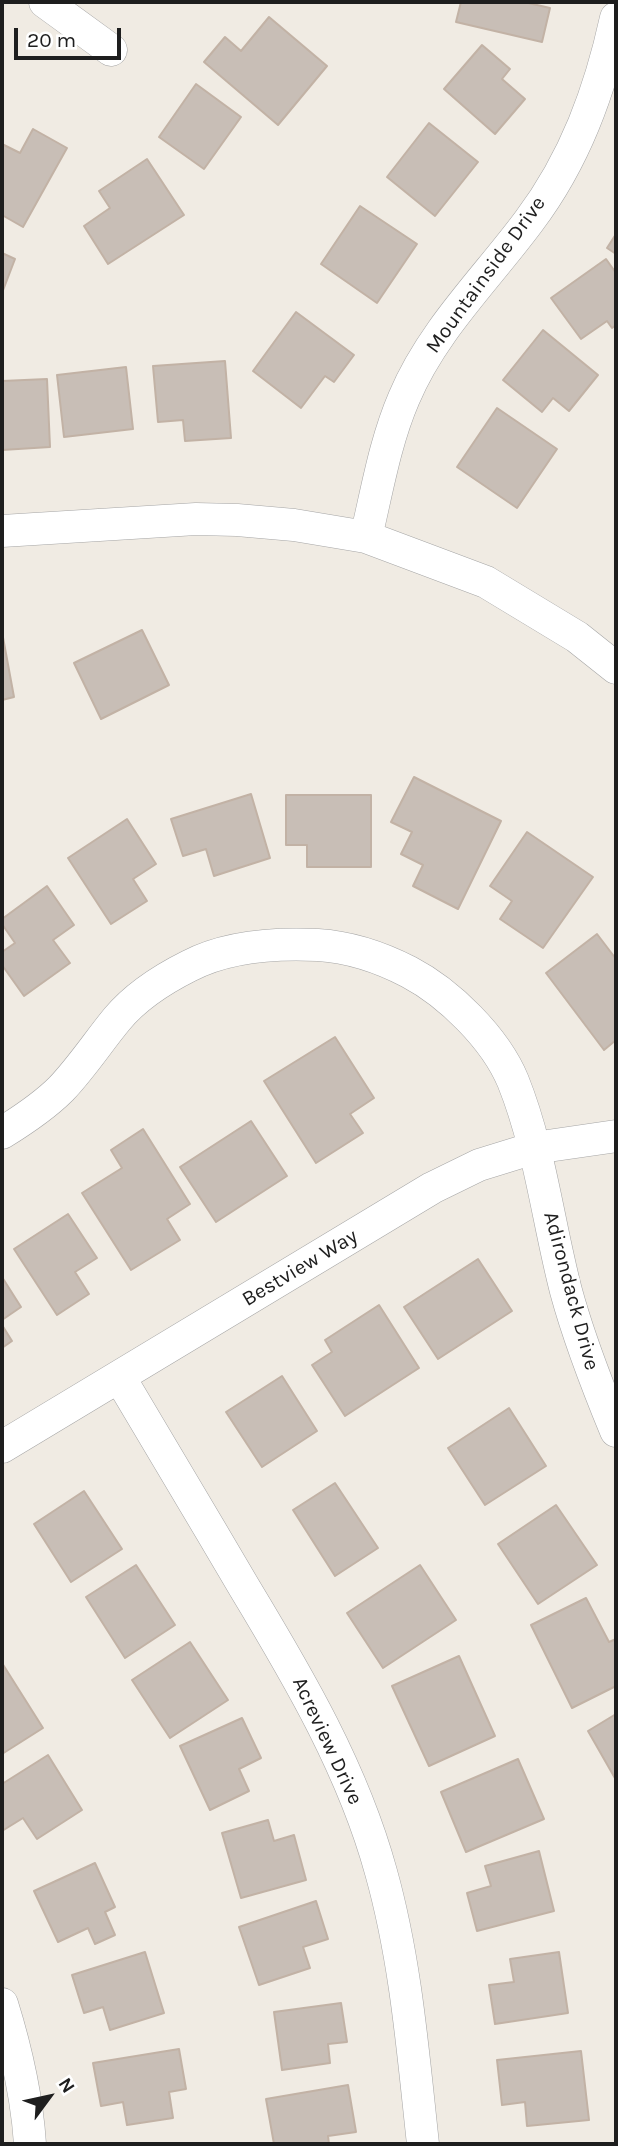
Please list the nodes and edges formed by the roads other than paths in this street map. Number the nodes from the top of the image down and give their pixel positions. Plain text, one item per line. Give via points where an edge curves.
1 (45, 2) edge
2 (616, 18) edge
3 (111, 50) dead end
4 (2, 530) edge
5 (366, 537) junction
6 (616, 668) edge
7 (2, 1133) edge
8 (616, 1136) edge
9 (534, 1148) junction
10 (120, 1378) junction
11 (616, 1431) edge
12 (2, 1447) edge
13 (2, 2004) edge
14 (30, 2144) edge
15 (423, 2144) edge

1 - 3 street
2 - 5 street, Mountainside Drive via 589,114 557,178 531,220 451,319 404,398 386,449
4 - 5 street via 223,519
5 - 6 street via 486,582 577,637
7 - 9 street, Adirondack Drive via 61,1089 119,1016 153,986 193,964 244,948 290,944 337,946 384,959 427,982 461,1010 491,1045 512,1080
8 - 9 street, Bestview Way
9 - 10 street, Bestview Way via 479,1165 432,1188
9 - 11 street, Adirondack Drive via 566,1291
10 - 12 street, Bestview Way
10 - 15 street, Acreview Drive via 290,1663 356,1798 401,1951
13 - 14 street

